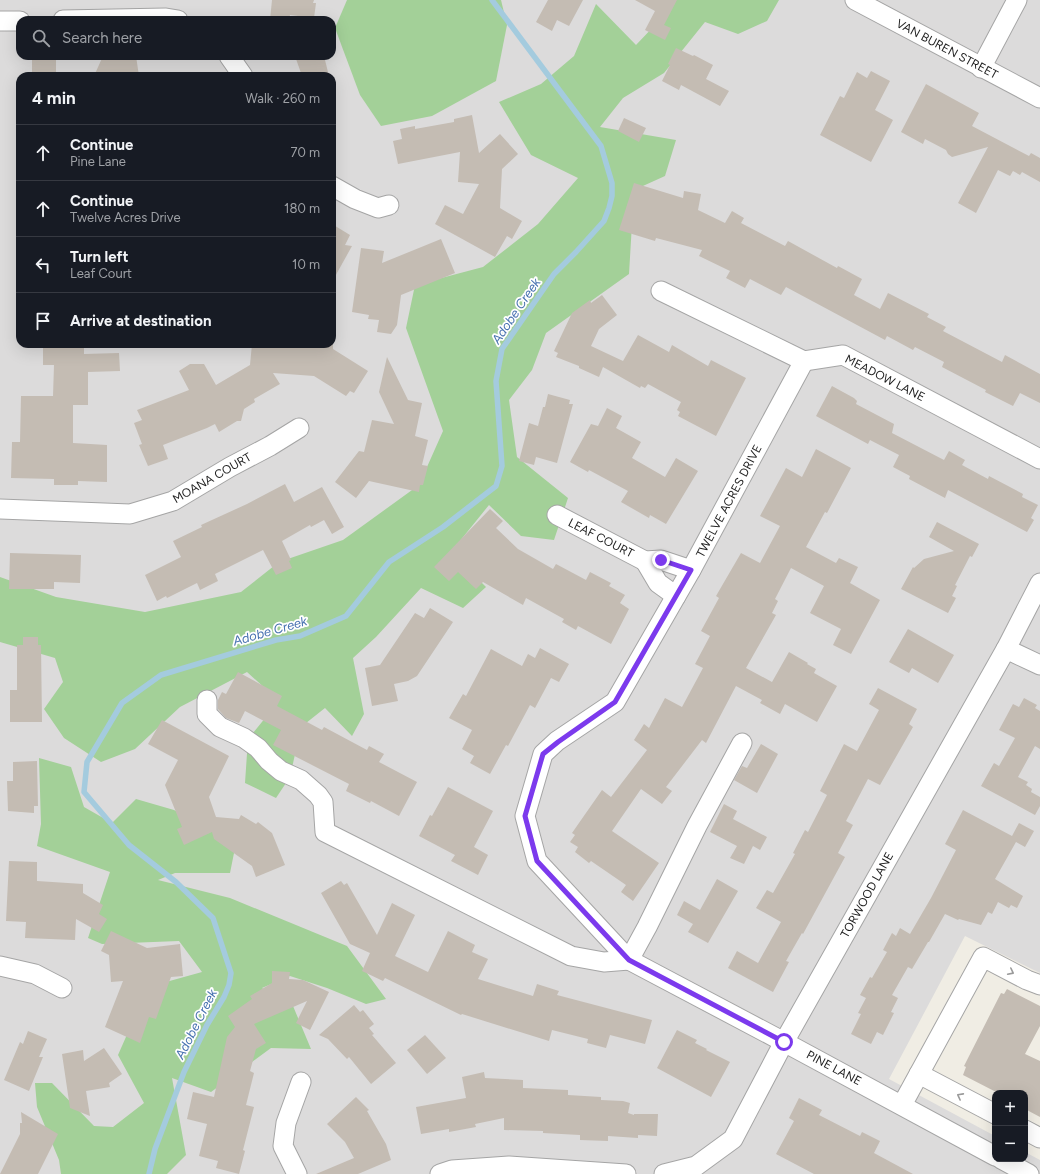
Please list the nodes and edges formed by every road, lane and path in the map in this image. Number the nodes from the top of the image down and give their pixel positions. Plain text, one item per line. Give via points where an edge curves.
1 (855, 0) edge
2 (1017, 0) edge
3 (0, 21) edge
4 (16, 21) edge
5 (232, 60) edge
6 (982, 68) junction
7 (240, 72) edge
8 (1040, 98) edge
9 (336, 188) edge
10 (389, 206) dead end
11 (661, 291) dead end
12 (804, 361) junction
13 (298, 428) dead end
14 (1040, 459) edge
15 (0, 509) edge
16 (557, 516) dead end
17 (645, 561) junction
18 (691, 570) junction
19 (1040, 583) edge
20 (676, 596) junction
21 (1006, 649) junction
22 (1040, 666) edge
23 (207, 700) dead end
24 (742, 744) dead end
25 (629, 960) junction
26 (0, 966) edge
27 (1040, 984) edge
28 (62, 988) dead end
29 (784, 1042) junction
30 (919, 1074) junction
31 (301, 1082) dead end
32 (902, 1105) junction
33 (992, 1112) edge
34 (1028, 1132) edge
35 (1040, 1138) edge
36 (992, 1154) edge
37 (1007, 1162) edge
38 (297, 1174) edge
39 (440, 1174) edge
40 (626, 1174) edge
41 (664, 1174) edge
42 (1029, 1174) edge

1 - 6 street, VAN BUREN STREET
2 - 6 street
3 - 4 street
5 - 7 street
6 - 8 street, VAN BUREN STREET
9 - 10 street via 378,208
11 - 12 street
12 - 14 street, MEADOW LANE via 842,355
12 - 18 street, TWELVE ACRES DRIVE
13 - 15 street, MOANA COURT via 173,502 130,514
16 - 17 street, LEAF COURT
17 - 18 street, LEAF COURT via 661,560
17 - 20 street via 658,583
18 - 20 street, TWELVE ACRES DRIVE
19 - 21 street, TORWOOD LANE
20 - 25 street, TWELVE ACRES DRIVE via 615,702 543,754 525,816 537,861
21 - 22 street
21 - 29 street, TORWOOD LANE
23 - 25 street via 207,714 220,727 244,738 281,771 301,780 318,795 323,802 325,832 571,956 604,962
24 - 25 street
25 - 29 street, PINE LANE
26 - 28 street via 35,974
30 -> 27 street via 983,957
29 - 32 street, PINE LANE
29 - 41 street, TORWOOD LANE via 733,1139 696,1166
30 - 32 street
33 -> 30 street
31 - 38 street via 286,1123 284,1146
32 - 36 street, PINE LANE
34 - 35 street
37 - 42 street
39 - 40 street via 452,1170 509,1166

